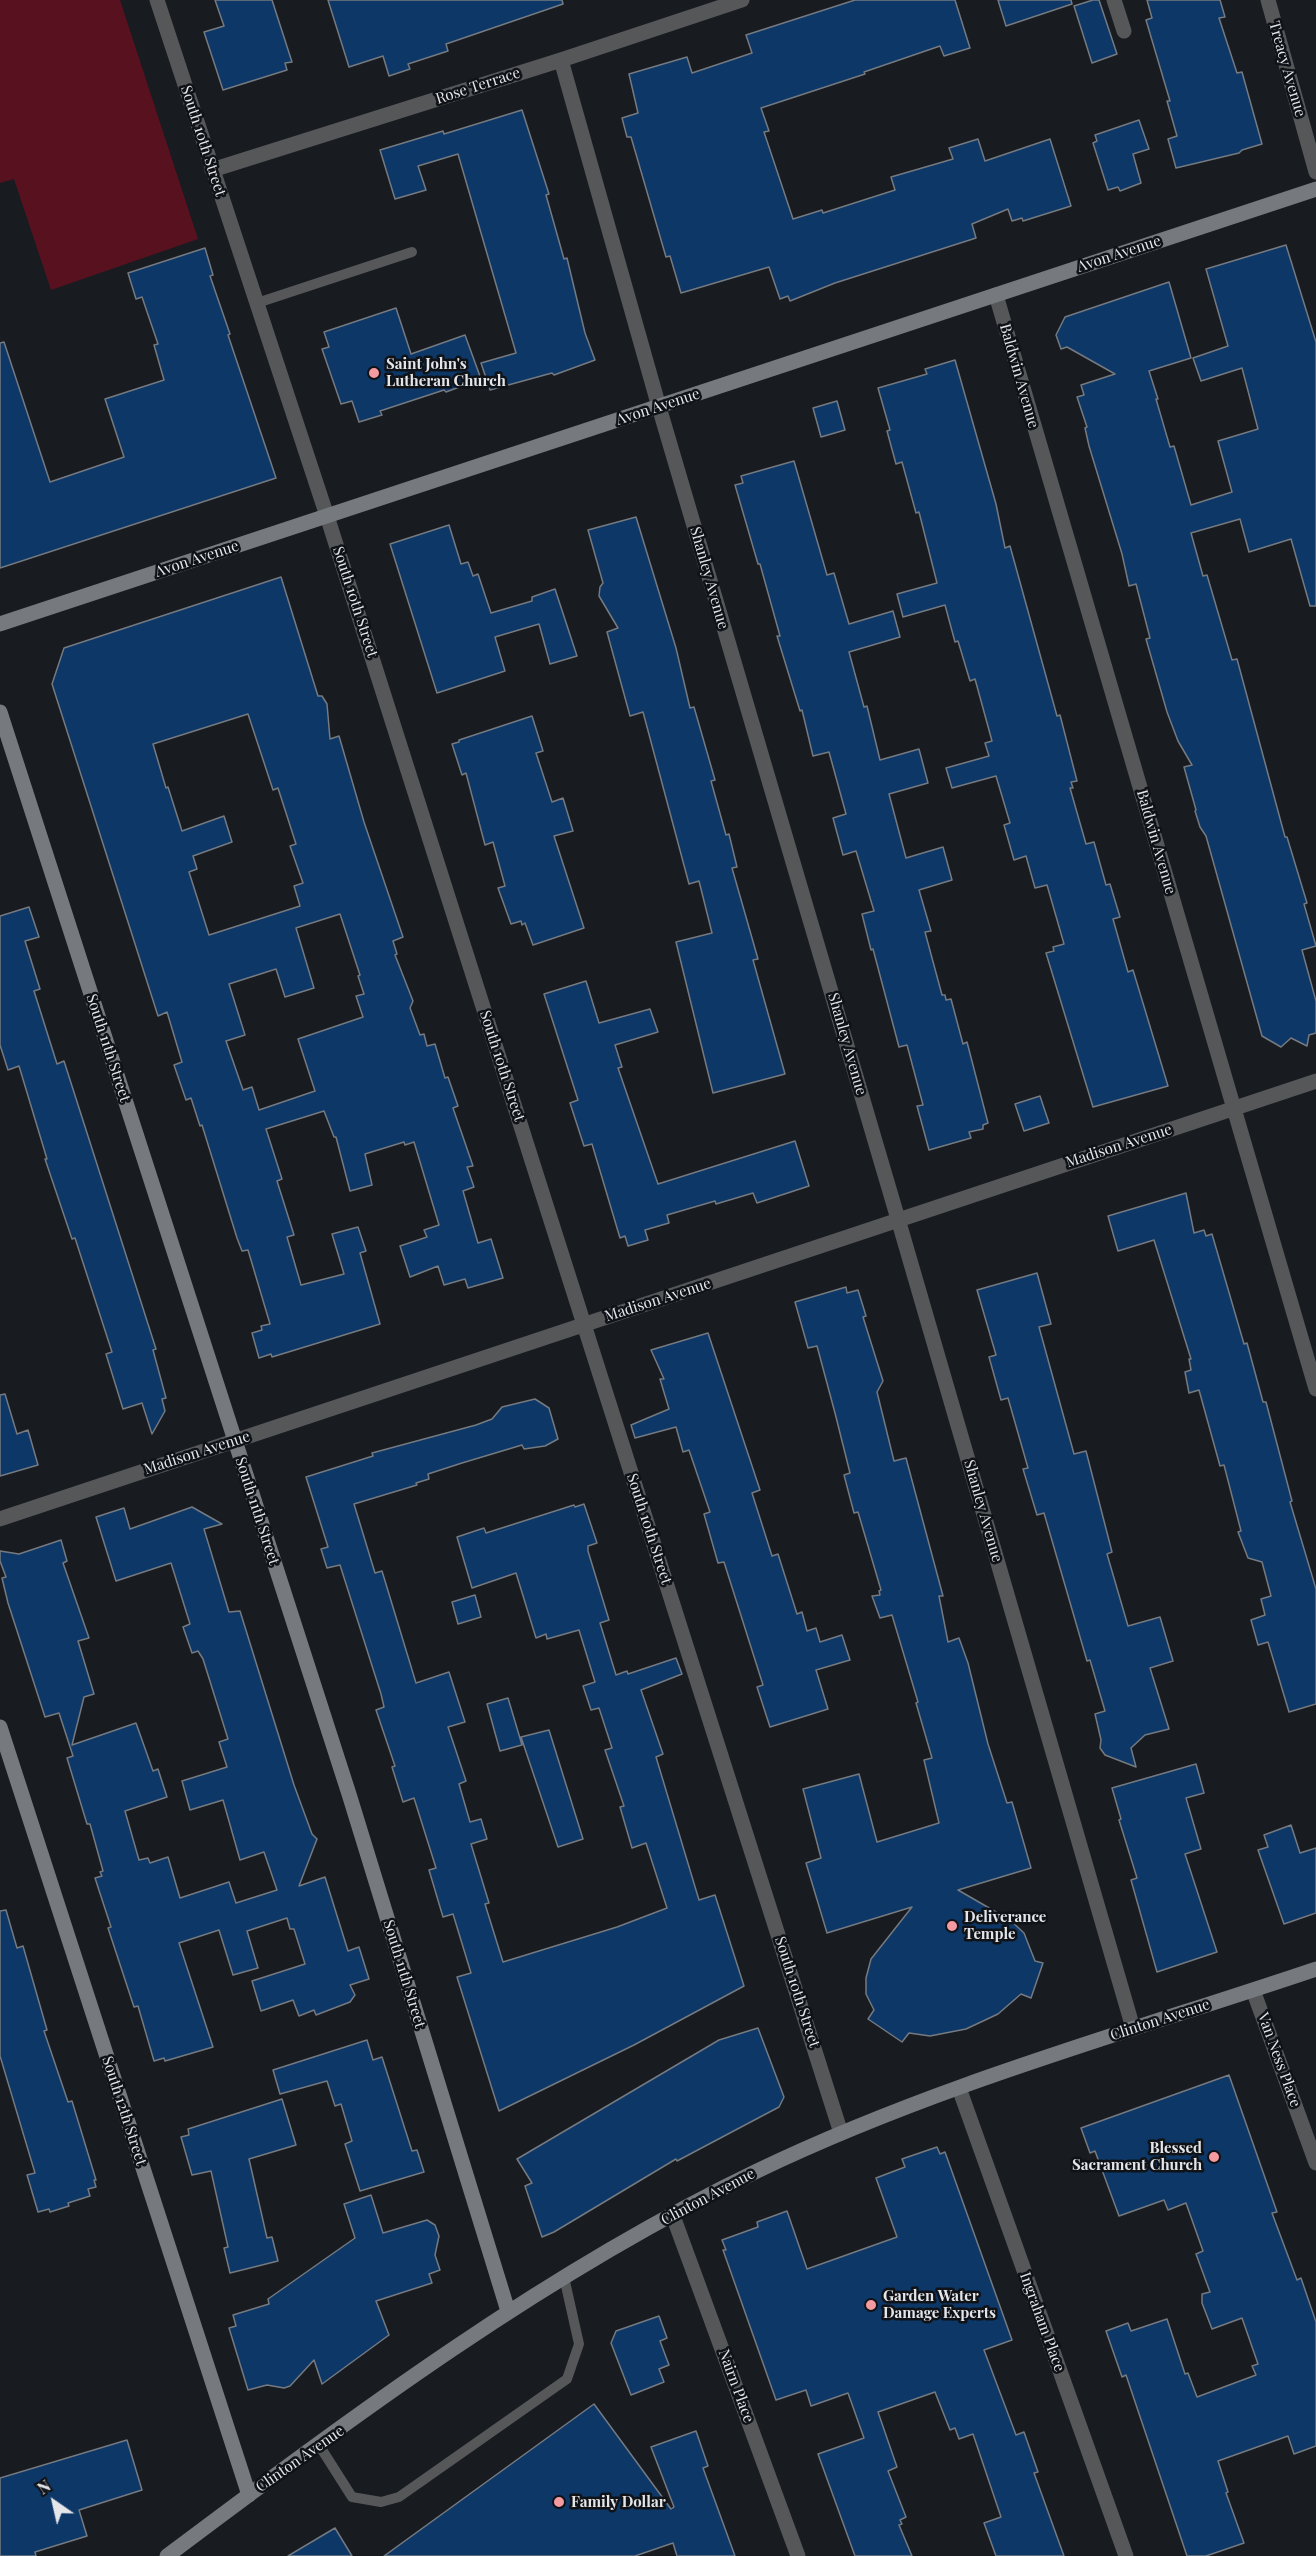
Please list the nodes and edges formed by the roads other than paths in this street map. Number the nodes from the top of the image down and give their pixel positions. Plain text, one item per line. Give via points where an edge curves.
1 (157, 0) edge
2 (742, 0) edge
3 (1114, 0) edge
4 (1268, 0) edge
5 (1124, 31) dead end
6 (561, 60) junction
7 (212, 170) junction
8 (1316, 172) edge
9 (1316, 189) edge
10 (412, 252) dead end
11 (996, 295) junction
12 (257, 303) junction
13 (659, 407) junction
14 (327, 516) junction
15 (0, 624) edge
16 (0, 712) edge
17 (1316, 1081) edge
18 (1234, 1109) junction
19 (898, 1219) junction
20 (584, 1324) junction
21 (1316, 1389) edge
22 (234, 1440) junction
23 (0, 1519) edge
24 (0, 1727) edge
25 (1316, 1969) edge
26 (1253, 1990) junction
27 (1133, 2028) junction
28 (958, 2088) junction
29 (841, 2133) junction
30 (1316, 2163) edge
31 (673, 2216) junction
32 (564, 2277) junction
33 (508, 2311) junction
34 (319, 2445) junction
35 (249, 2495) junction
36 (167, 2556) edge
37 (798, 2556) edge
38 (1126, 2556) edge

1 - 7 street, South 10th Street
2 - 6 street, Rose Terrace
3 - 5 street
4 - 8 street, Treacy Avenue
6 - 7 street, Rose Terrace
6 - 13 street, Shanley Avenue
7 - 12 street, South 10th Street
9 - 11 street, Avon Avenue
10 - 12 lane
11 - 13 street, Avon Avenue
11 - 18 street, Baldwin Avenue
12 - 14 street, South 10th Street
13 - 14 street, Avon Avenue
13 - 19 street, Shanley Avenue
14 - 15 street, Avon Avenue
14 - 20 street, South 10th Street
16 - 22 street, South 11th Street
17 - 18 street, Madison Avenue
18 - 19 street, Madison Avenue
18 - 21 street, Baldwin Avenue
19 - 20 street, Madison Avenue
19 - 27 street, Shanley Avenue
20 - 22 street, Madison Avenue
20 - 29 street, South 10th Street
22 - 23 street, Madison Avenue
22 - 33 street, South 11th Street via 349,1794
24 - 35 street, South 12th Street
25 - 26 street, Clinton Avenue
26 - 27 street, Clinton Avenue
26 - 30 street, Van Ness Place
27 - 28 street, Clinton Avenue
28 - 29 street, Clinton Avenue
28 - 38 street, Ingraham Place
29 - 31 street, Clinton Avenue via 756,2171
31 - 32 street, Clinton Avenue
31 - 37 street, Nairn Place
32 - 33 street, Clinton Avenue
32 - 34 lane via 579,2344 567,2379 399,2497 381,2502 352,2497
33 - 34 street, Clinton Avenue
34 - 35 street, Clinton Avenue
35 - 36 street, Clinton Avenue

